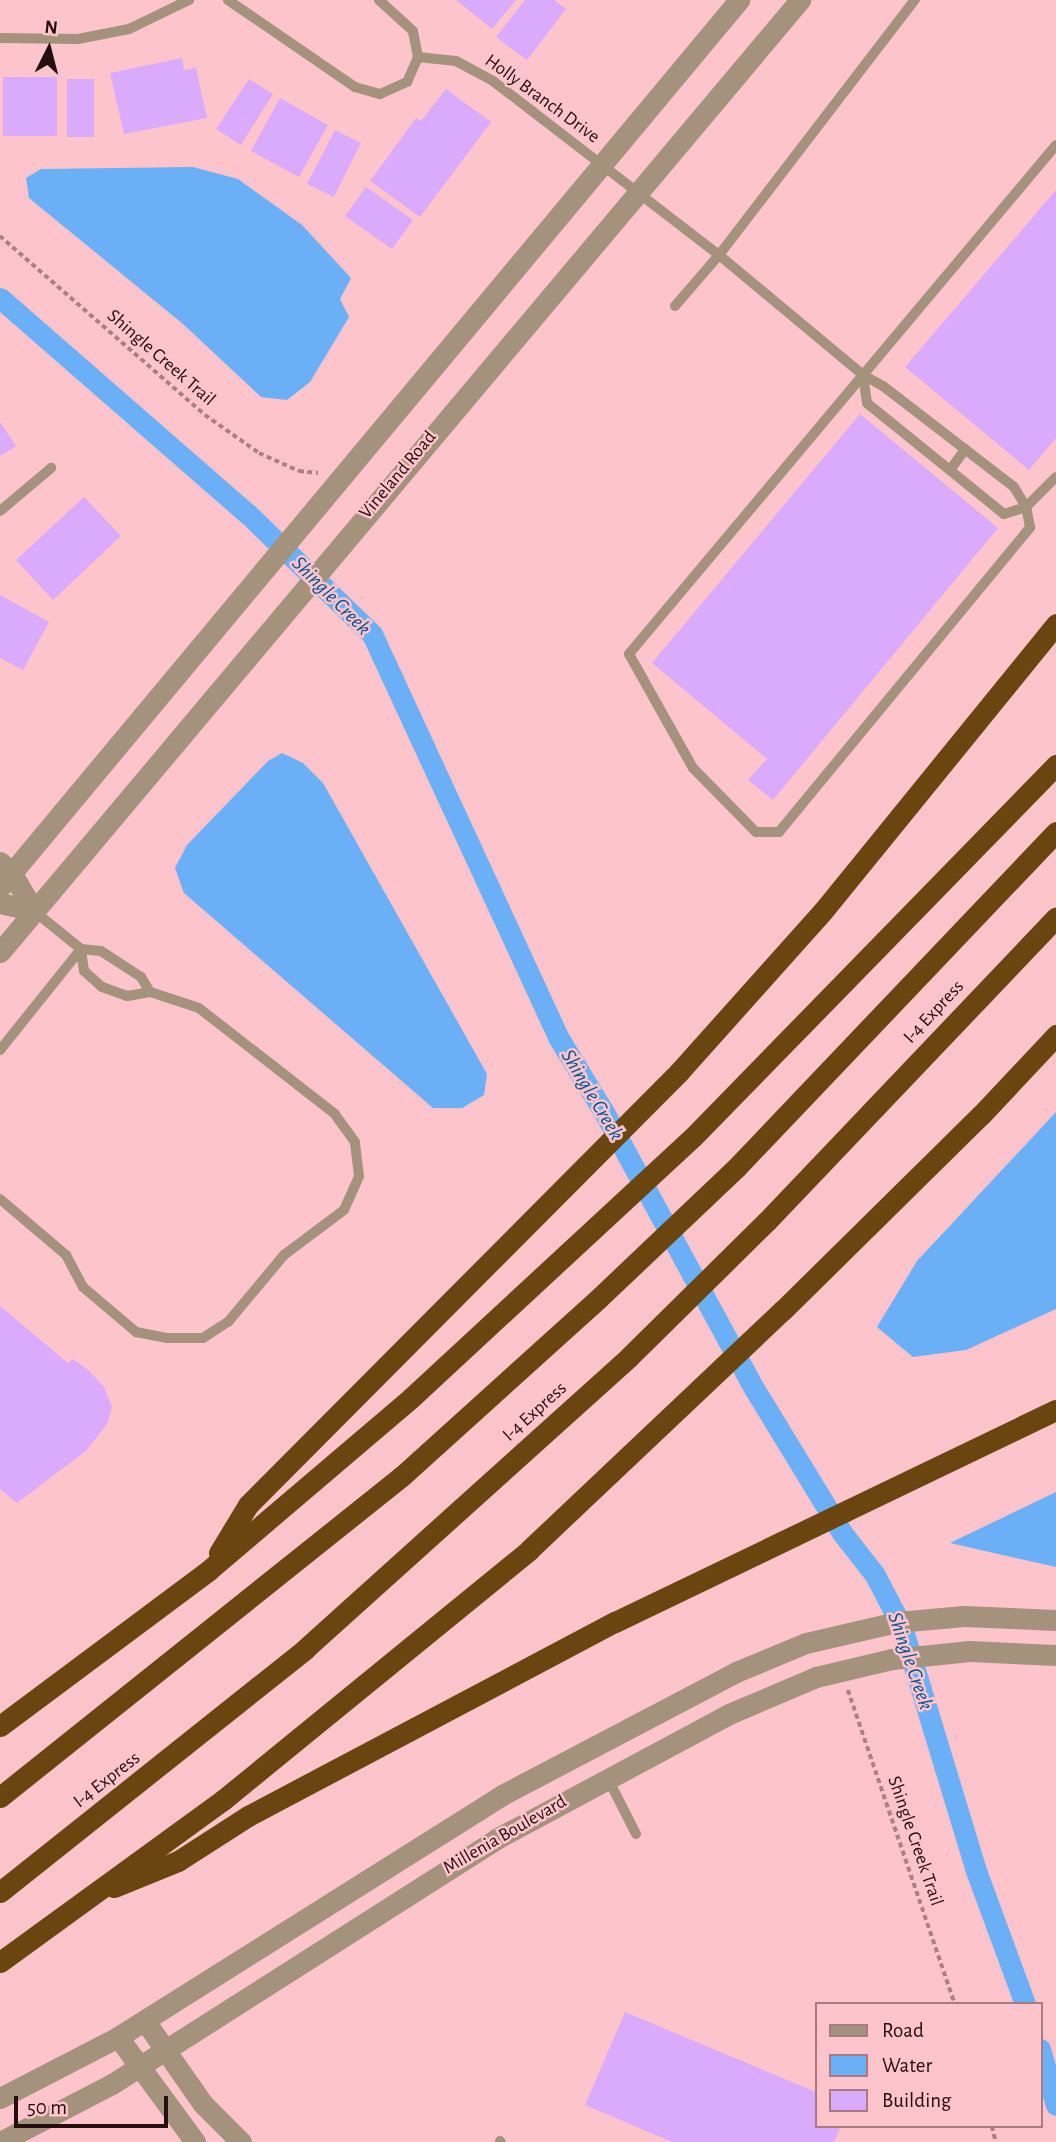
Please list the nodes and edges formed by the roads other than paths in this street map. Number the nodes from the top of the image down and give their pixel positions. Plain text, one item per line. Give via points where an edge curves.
1 (189, 0) edge
2 (228, 0) edge
3 (379, 0) edge
4 (739, 0) edge
5 (800, 0) edge
6 (915, 0) edge
7 (0, 38) edge
8 (418, 57) junction
9 (1056, 145) edge
10 (601, 164) junction
11 (636, 190) junction
12 (719, 255) junction
13 (675, 306) dead end
14 (863, 376) junction
15 (965, 449) junction
16 (51, 468) dead end
17 (950, 470) junction
18 (1056, 477) edge
19 (1026, 507) junction
20 (0, 511) edge
21 (1056, 624) edge
22 (1056, 765) edge
23 (1056, 832) edge
24 (4, 874) edge
25 (0, 903) edge
26 (34, 911) junction
27 (1056, 917) edge
28 (81, 949) junction
29 (0, 952) edge
30 (149, 992) junction
31 (1056, 1035) edge
32 (0, 1050) edge
33 (0, 1199) edge
34 (1056, 1410) edge
35 (209, 1570) junction
36 (1056, 1620) edge
37 (1056, 1655) edge
38 (0, 1726) edge
39 (607, 1776) junction
40 (0, 1797) edge
41 (636, 1834) dead end
42 (0, 1892) edge
43 (79, 1901) junction
44 (0, 1962) edge
45 (145, 2021) junction
46 (118, 2037) junction
47 (164, 2051) junction
48 (139, 2067) junction
49 (0, 2098) edge
50 (0, 2142) edge
51 (195, 2142) edge
52 (241, 2142) edge

1 - 7 lane via 129,29 78,39
2 - 8 lane via 355,87 380,94 407,82
3 - 8 lane via 412,31
4 - 10 street
5 - 11 street, Vineland Road
6 - 12 lane
8 - 10 lane, Holly Branch Drive via 456,61 493,80
9 - 14 lane
10 - 11 lane, Holly Branch Drive
10 - 24 street via 250,589
11 - 12 lane, Holly Branch Drive
11 - 26 street, Vineland Road
12 - 13 lane
12 - 14 lane, Holly Branch Drive
14 - 15 lane, Holly Branch Drive via 883,386
14 - 17 lane via 867,403
14 - 19 lane via 629,654 693,768 756,832 779,832 1030,527
15 - 17 lane
15 - 19 lane, Holly Branch Drive via 1014,487
16 - 20 lane
17 - 19 lane via 1004,514
18 - 19 lane
21 - 35 highway via 823,911 679,1072 248,1505
22 - 35 highway via 693,1138 411,1398
23 - 40 highway, I-4 Express via 736,1168 599,1298 391,1484
24 - 26 street
25 - 26 street
26 - 28 lane
26 - 29 street, Vineland Road
27 - 42 highway, I-4 Express via 767,1222 629,1357 305,1649
28 - 30 lane via 100,951 141,977
28 - 30 lane via 84,971 102,987 127,996
28 - 32 lane
30 - 33 lane via 199,1008 335,1114 355,1142 359,1176 344,1210 284,1255 228,1322 203,1338 167,1338 136,1332 83,1287 66,1255
31 - 43 highway via 982,1115 783,1310 529,1550 223,1800
34 - 43 highway via 615,1622 248,1816 178,1861
35 - 38 highway
36 - 45 street, Millenia Boulevard via 939,1617 856,1630 760,1661 568,1758 365,1878
37 - 39 street, Millenia Boulevard via 951,1652 867,1664 780,1691
39 - 41 lane
39 - 47 street, Millenia Boulevard via 432,1878
43 - 44 highway
45 - 46 street, Millenia Boulevard
45 - 47 street
46 - 48 street
46 - 49 street, Millenia Boulevard
47 - 48 street, Millenia Boulevard
47 - 52 street via 202,2104
48 - 50 street, Millenia Boulevard
48 - 51 street

